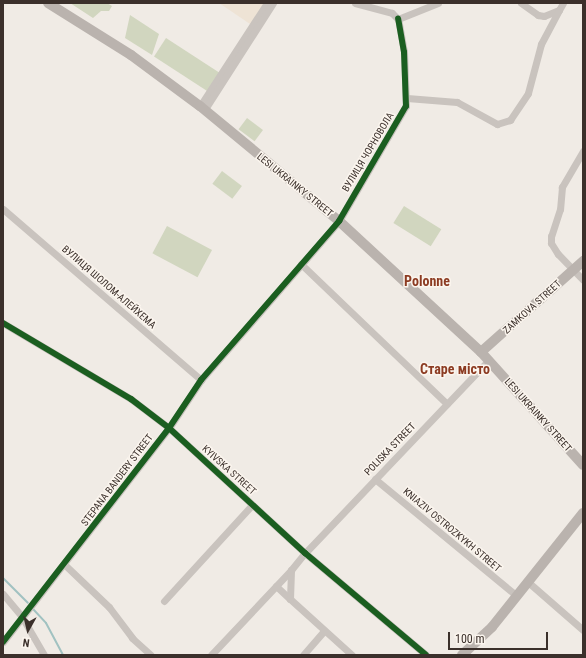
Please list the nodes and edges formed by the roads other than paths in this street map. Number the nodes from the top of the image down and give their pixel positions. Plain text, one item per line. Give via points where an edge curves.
1 (48, 3) edge
2 (267, 3) edge
3 (273, 3) edge
4 (355, 3) edge
5 (438, 3) edge
6 (521, 3) edge
7 (561, 6) edge
8 (538, 15) junction
9 (398, 19) junction
10 (548, 30) junction
11 (407, 98) junction
12 (203, 108) junction
13 (583, 151) edge
14 (3, 209) edge
15 (339, 221) junction
16 (583, 261) edge
17 (301, 264) junction
18 (573, 270) junction
19 (583, 280) edge
20 (3, 323) edge
21 (481, 352) junction
22 (489, 360) junction
23 (201, 380) junction
24 (447, 404) junction
25 (169, 428) junction
26 (583, 465) edge
27 (375, 479) junction
28 (252, 505) junction
29 (583, 513) edge
30 (305, 553) junction
31 (65, 565) junction
32 (291, 570) junction
33 (528, 582) junction
34 (276, 586) junction
35 (3, 594) edge
36 (517, 596) junction
37 (290, 600) junction
38 (164, 601) dead end
39 (22, 617) junction
40 (583, 630) edge
41 (324, 631) junction
42 (3, 642) edge
43 (44, 655) edge
44 (151, 655) edge
45 (211, 655) edge
46 (303, 655) edge
47 (352, 655) edge
48 (426, 655) edge
49 (462, 655) edge

1 - 12 main road, LESI UKRAINKY STREET via 131,54
2 - 12 street
3 - 12 street
4 - 9 street via 392,12
5 - 9 street
6 - 8 street
7 - 8 street via 550,15
7 - 10 street
8 - 10 street
9 - 11 street, ВУЛИЦЯ ЧОРНОВОЛА
10 - 11 street via 534,64 528,93 516,113 504,123 497,124 464,104
11 - 15 street, ВУЛИЦЯ ЧОРНОВОЛА via 401,118
12 - 15 main road, LESI UKRAINKY STREET
13 - 18 street via 562,188 560,210 551,236 551,243 558,254
14 - 23 street, ВУЛИЦЯ ШОЛОМ-АЛЕЙХЕМА
15 - 17 street, STEPANA BANDERY STREET
15 - 21 main road, LESI UKRAINKY STREET
16 - 18 main road, ZAMKOVA STREET
17 - 23 street, STEPANA BANDERY STREET
17 - 24 street
18 - 19 street
18 - 21 main road, ZAMKOVA STREET
20 - 25 street, KYIVSKA STREET via 131,399
21 - 22 main road, LESI UKRAINKY STREET
22 - 24 street, POLISKA STREET
22 - 26 main road, LESI UKRAINKY STREET
23 - 25 street, STEPANA BANDERY STREET
24 - 27 street, POLISKA STREET
25 - 28 street, KYIVSKA STREET
25 - 31 street, STEPANA BANDERY STREET
27 - 30 street, POLISKA STREET
27 - 36 street, KNIAZIV OSTROZKYKH STREET
28 - 30 street, KYIVSKA STREET
28 - 38 street, KYIVSKA STREET
29 - 33 main road
30 - 32 street, POLISKA STREET
30 - 48 street, KYIVSKA STREET
31 - 39 street, STEPANA BANDERY STREET
31 - 44 street via 108,607 132,638
32 - 34 street
32 - 37 street
33 - 36 main road
33 - 40 street
34 - 37 street
34 - 45 street
35 - 39 street
36 - 49 main road via 492,627
37 - 41 street
39 - 42 street, STEPANA BANDERY STREET
39 - 43 street
41 - 46 street
41 - 47 street

